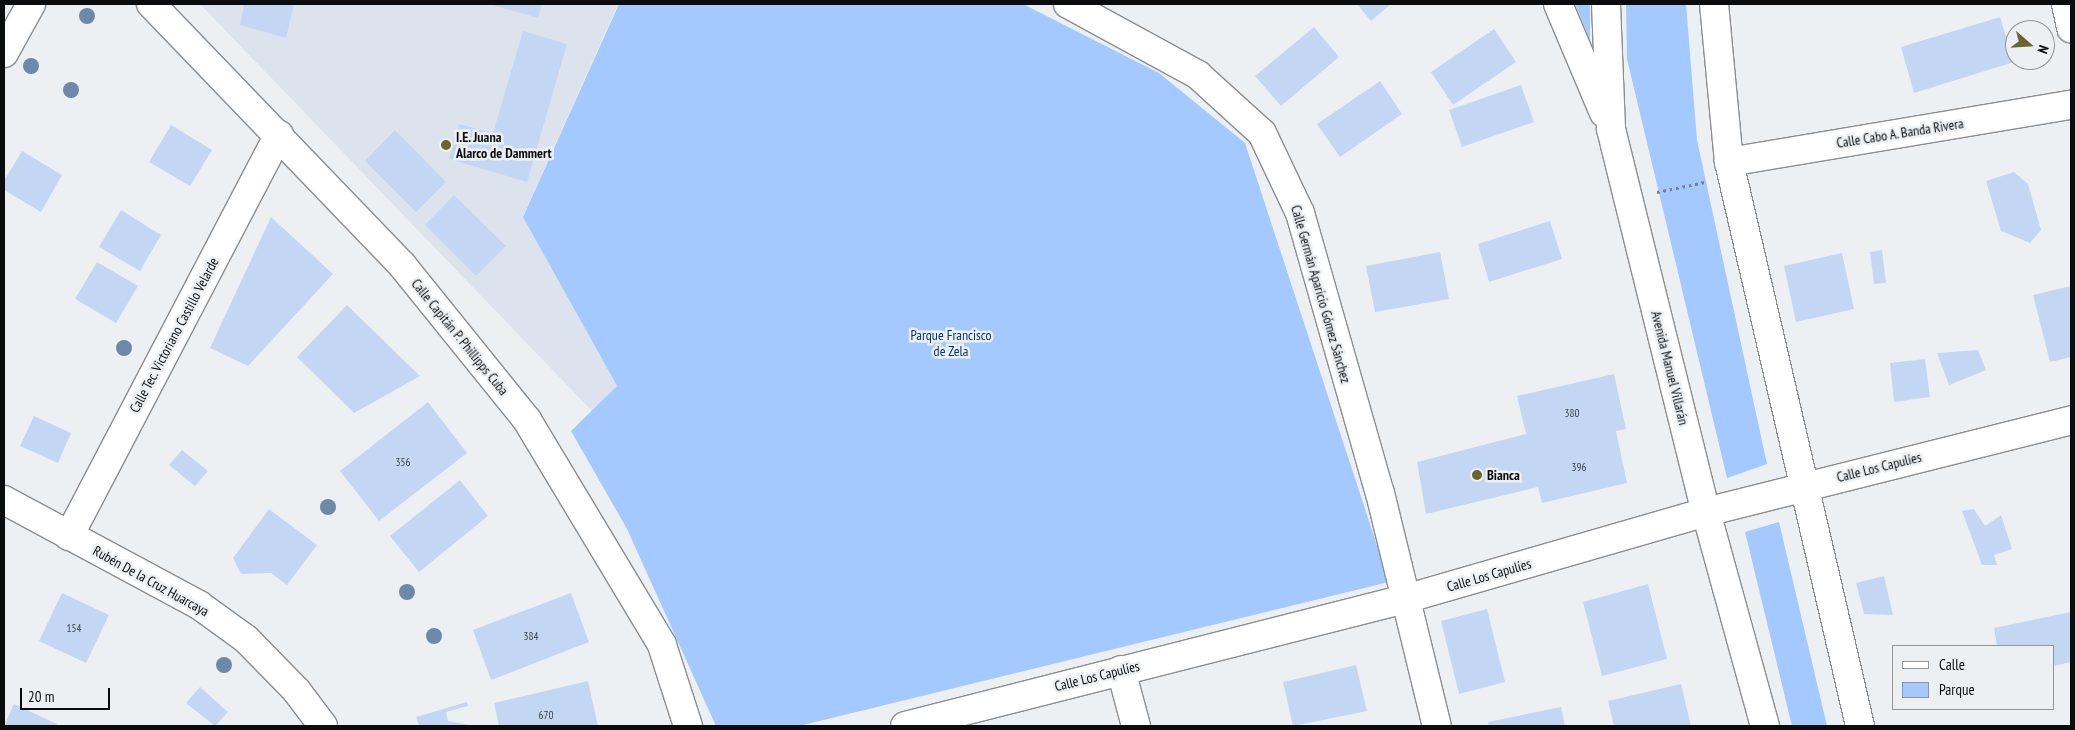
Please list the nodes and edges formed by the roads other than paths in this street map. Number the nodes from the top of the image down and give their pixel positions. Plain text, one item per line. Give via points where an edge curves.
1 (31, 4) edge
2 (151, 4) edge
3 (1071, 4) edge
4 (1558, 4) edge
5 (1606, 4) edge
6 (1714, 4) edge
7 (2066, 4) edge
8 (2071, 28) edge
9 (4, 54) edge
10 (2071, 105) edge
11 (1611, 129) junction
12 (280, 135) junction
13 (1731, 169) junction
14 (2071, 420) edge
15 (1802, 486) junction
16 (4, 500) edge
17 (1706, 512) junction
18 (69, 536) junction
19 (1405, 599) junction
20 (1121, 670) junction
21 (323, 726) edge
22 (688, 726) edge
23 (906, 726) edge
24 (1136, 726) edge
25 (1437, 726) edge
26 (1765, 726) edge
27 (1860, 726) edge

1 - 9 street
2 - 12 street, Calle Capitán P. Phillipps Cuba
3 - 19 street, Calle Germán Aparicio Gómez Sánchez via 1198,75 1262,133 1300,213 1380,493
4 - 11 street
5 - 11 street, Avenida Manuel Villarán
6 - 13 street
7 - 8 street
10 - 13 street, Calle Cabo A. Banda Rivera
11 - 17 street, Avenida Manuel Villarán
12 - 18 street, Calle Tec. Victoriano Castillo Velarde
12 - 22 street, Calle Capitán P. Phillipps Cuba via 402,265 527,420 662,645
13 - 15 street
14 - 15 street, Calle Los Capulíes
15 - 17 street, Calle Los Capulíes
15 - 27 street
16 - 18 street, Rubén De la Cruz Huarcaya
17 - 19 street, Calle Los Capulíes
17 - 26 street, Avenida Manuel Villarán
18 - 21 street, Rubén De la Cruz Huarcaya via 199,605 246,639 296,690
19 - 20 street, Calle Los Capulíes
19 - 25 street, Calle Germán Aparicio Gómez Sánchez
20 - 23 street, Calle Los Capulíes
20 - 24 street

